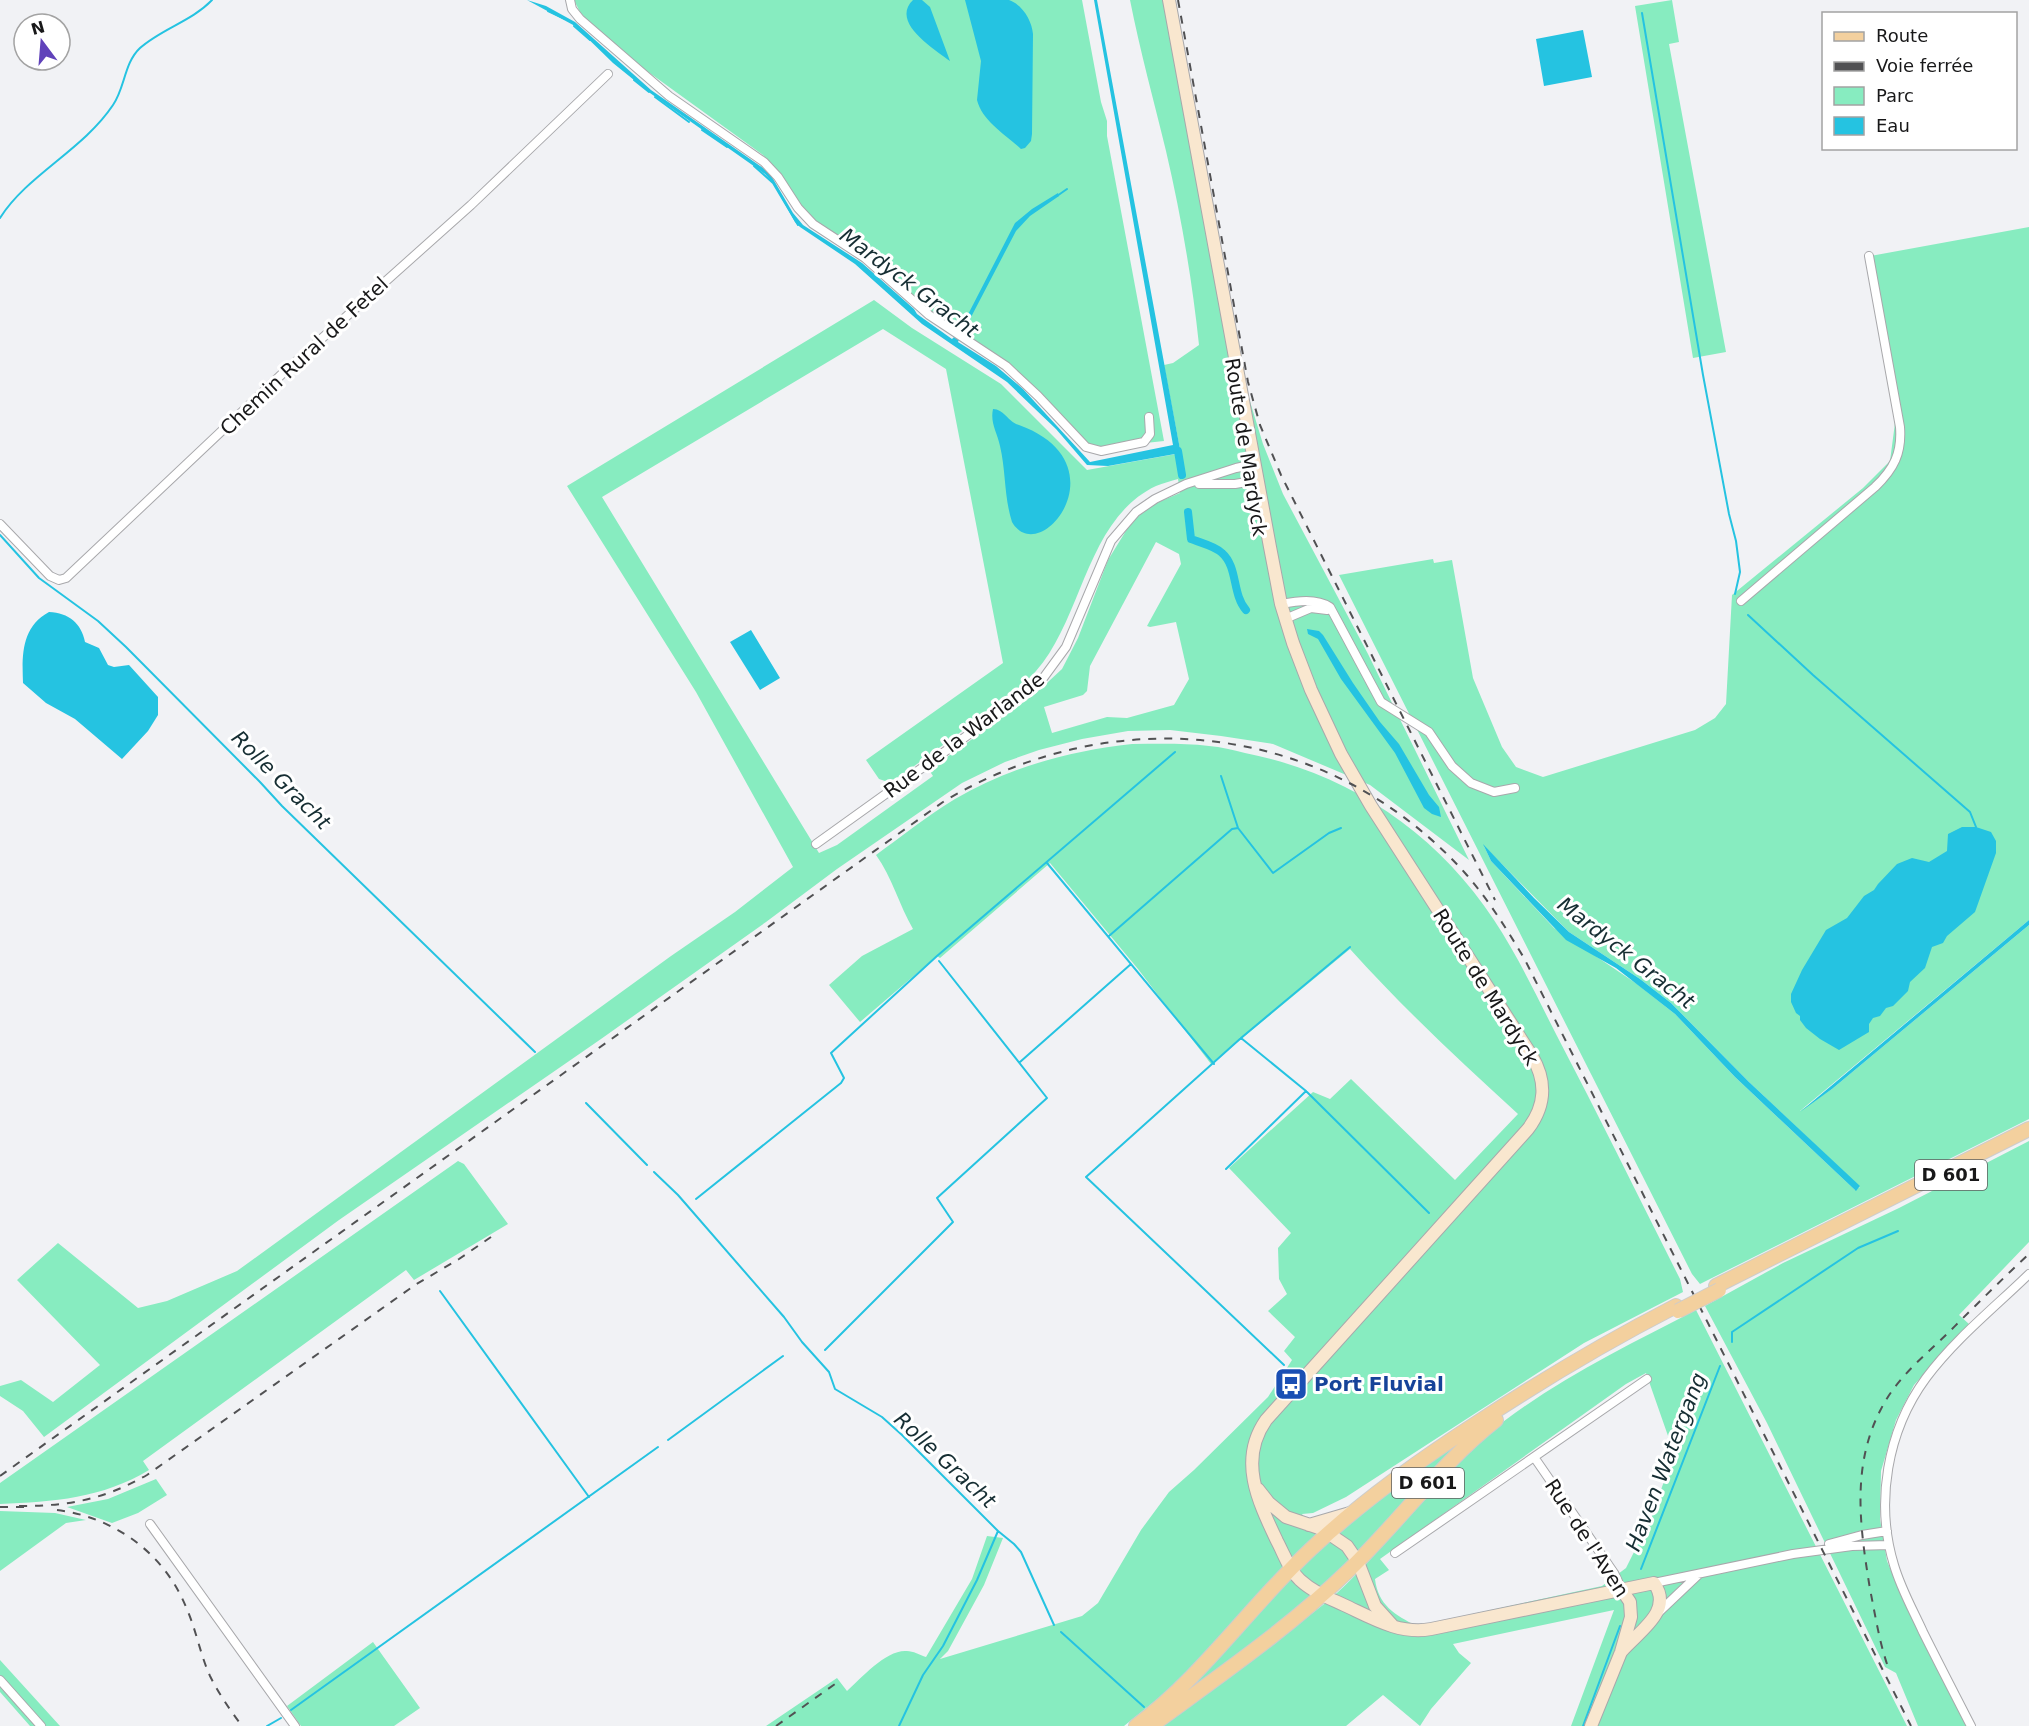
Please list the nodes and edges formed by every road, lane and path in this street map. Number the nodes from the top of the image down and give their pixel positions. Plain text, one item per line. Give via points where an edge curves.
1 (570, 0) edge
2 (1168, 0) edge
3 (608, 74) dead end
4 (1869, 256) dead end
5 (1149, 417) dead end
6 (1251, 465) junction
7 (1254, 481) junction
8 (1169, 492) junction
9 (0, 524) edge
10 (1741, 601) dead end
11 (1281, 604) junction
12 (1285, 619) junction
13 (1338, 620) junction
14 (1515, 789) dead end
15 (816, 844) dead end
16 (2029, 1129) edge
17 (2029, 1136) edge
18 (2029, 1274) edge
19 (1718, 1288) junction
20 (1677, 1309) junction
21 (1647, 1379) dead end
22 (1534, 1457) junction
23 (1253, 1480) junction
24 (1354, 1512) junction
25 (150, 1524) dead end
26 (1308, 1525) junction
27 (1887, 1531) junction
28 (1329, 1533) junction
29 (1889, 1545) junction
30 (1395, 1553) dead end
31 (1793, 1554) junction
32 (1358, 1562) junction
33 (1291, 1568) junction
34 (1700, 1574) junction
35 (1649, 1584) junction
36 (1622, 1590) junction
37 (1323, 1595) junction
38 (1659, 1612) junction
39 (1630, 1621) junction
40 (1394, 1626) junction
41 (1621, 1652) junction
42 (0, 1680) edge
43 (41, 1726) edge
44 (295, 1726) edge
45 (1136, 1726) edge
46 (1151, 1726) edge
47 (1591, 1726) edge
48 (1971, 1726) edge

1 - 5 street via 580,19 652,83 764,162 810,221 869,261 919,306 1015,374 1089,449 1101,451 1144,442 1150,434
2 - 6 main road, Route de Mardyck
3 - 9 street, Chemin Rural de Fetel via 66,578 50,576
4 - 10 street via 1900,427 1898,458 1875,487
6 - 7 main road, Route de Mardyck
6 - 8 street, Rue de la Warlande
7 - 8 street, Rue de la Warlande via 1206,483
7 - 11 main road, Route de Mardyck via 1264,553
8 - 15 street, Rue de la Warlande via 1136,512 1111,541 1066,647 1044,677
11 - 12 main road, Route de Mardyck
11 - 13 street via 1321,602 1332,608
12 - 13 street via 1319,608
12 - 23 main road, Route de Mardyck via 1307,682 1344,760 1532,1056 1544,1092 1540,1109 1528,1129 1266,1420 1252,1450
13 - 14 street via 1381,702 1429,732 1452,766 1471,783 1494,792
16 - 19 main road, D 601
17 - 19 main road, D 601
18 - 27 street via 1941,1360 1911,1402 1891,1454 1886,1487
19 - 20 main road, D 601, bridge
20 - 24 main road, D 601 via 1608,1341 1554,1373 1417,1462
20 - 32 main road, D 601 via 1586,1360 1494,1421 1438,1472
21 - 22 street
22 - 30 street
22 - 36 street, Rue de l'Aven
23 - 26 main road via 1263,1497 1282,1514
23 - 33 main road, Route de Mardyck via 1259,1504
24 - 26 main road
24 - 28 main road, D 601
25 - 44 street
26 - 28 main road
27 - 29 street
27 - 31 street
28 - 32 main road via 1347,1546
28 - 33 main road, D 601
29 - 31 street
29 - 48 street via 1905,1595
31 - 34 street
32 - 37 main road, D 601
32 - 40 main road via 1375,1606
33 - 37 main road, Route de Mardyck via 1301,1581
33 - 45 main road, D 601 via 1184,1685
34 - 35 street
34 - 38 street
35 - 36 main road, Route de Mardyck
35 - 38 main road, Rue de l'Aven via 1660,1596
35 - 39 main road, Rue de l'Aven
36 - 39 main road, Rue de l'Aven via 1631,1606
36 - 40 main road, Route de Mardyck via 1427,1630
37 - 40 main road, Route de Mardyck
37 - 46 main road, D 601 via 1246,1658
38 - 41 main road, Rue de l'Aven
39 - 41 main road, Rue de l'Aven
41 - 47 main road, Rue de l'Aven
42 - 43 street

